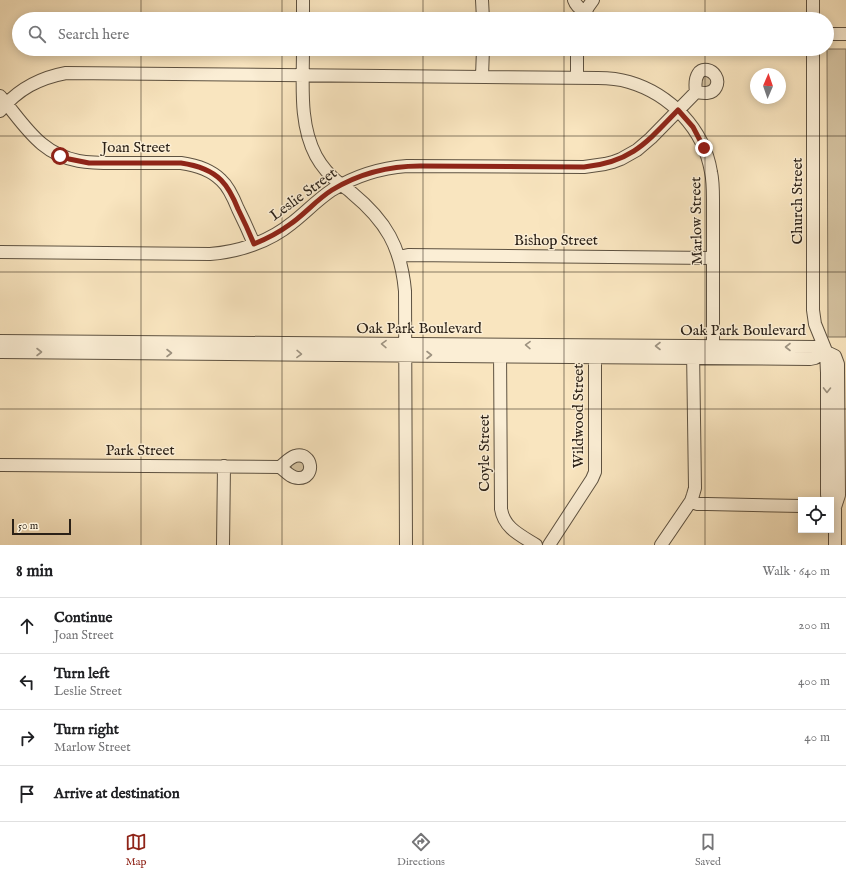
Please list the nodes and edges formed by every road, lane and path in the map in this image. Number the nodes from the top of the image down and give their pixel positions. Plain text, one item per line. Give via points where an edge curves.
1 (303, 0) edge
2 (482, 0) edge
3 (574, 0) edge
4 (593, 0) edge
5 (813, 0) edge
6 (303, 12) edge
7 (483, 12) edge
8 (581, 12) edge
9 (586, 12) edge
10 (813, 12) edge
11 (834, 34) edge
12 (846, 34) edge
13 (303, 56) edge
14 (483, 56) edge
15 (577, 56) edge
16 (813, 56) edge
17 (303, 74) junction
18 (482, 76) junction
19 (577, 77) junction
20 (696, 92) dead end
21 (2, 104) edge
22 (678, 110) junction
23 (342, 185) junction
24 (254, 244) junction
25 (0, 252) edge
26 (399, 257) junction
27 (713, 258) junction
28 (0, 341) edge
29 (138, 347) junction
30 (405, 350) junction
31 (500, 350) junction
32 (595, 351) junction
33 (826, 351) junction
34 (0, 352) edge
35 (693, 352) junction
36 (713, 352) junction
37 (0, 465) edge
38 (224, 466) junction
39 (280, 467) dead end
40 (691, 501) junction
41 (837, 504) edge
42 (798, 506) edge
43 (223, 545) edge
44 (406, 545) edge
45 (536, 545) edge
46 (549, 545) edge
47 (661, 545) edge
48 (835, 545) edge

1 - 6 street
2 - 7 street
3 - 8 street
4 - 9 street
5 - 10 street
11 - 12 street
13 - 17 street
14 - 18 street
15 - 19 street
16 - 33 street, Church Street via 813,310 815,324
17 - 18 street, Marlow Street
17 - 21 street, Marlow Street via 66,73 33,84
17 - 23 street via 304,120 309,140 324,168
18 - 19 street, Marlow Street
19 - 22 street, Marlow Street via 610,78 635,83 658,94
20 - 22 street, Leslie Street
21 - 24 street, Joan Street via 41,144 69,159 89,163 181,163 205,169 226,185
22 - 23 street, Leslie Street via 644,145 621,159 605,164 584,167 407,166 373,172
22 - 27 street, Marlow Street via 699,136 709,162 713,187
23 - 24 street, Leslie Street via 322,197 290,225
23 - 26 street via 375,214 390,236
24 - 25 street, Leslie Street via 210,254
26 - 27 street, Bishop Street via 408,255
26 - 30 street via 405,291
27 - 36 street, Marlow Street
28 - 29 street, Oak Park Boulevard
29 - 30 street, Oak Park Boulevard
34 -> 29 street, Oak Park Boulevard
30 - 31 street, Oak Park Boulevard
30 - 44 street
31 - 32 street, Oak Park Boulevard
31 - 45 street, Coyle Street via 502,514 511,528
32 - 35 street, Oak Park Boulevard
32 - 46 street, Wildwood Street via 594,476
33 - 36 street, Oak Park Boulevard via 810,359
33 - 41 street, Church Street via 835,356 838,364 832,407 833,452 839,495
35 - 36 street, Oak Park Boulevard
35 - 40 street via 695,488
37 - 38 street, Park Street
38 - 39 street, Park Street
38 - 43 street
40 - 42 street via 698,504
40 - 47 street
41 - 48 street, Church Street

